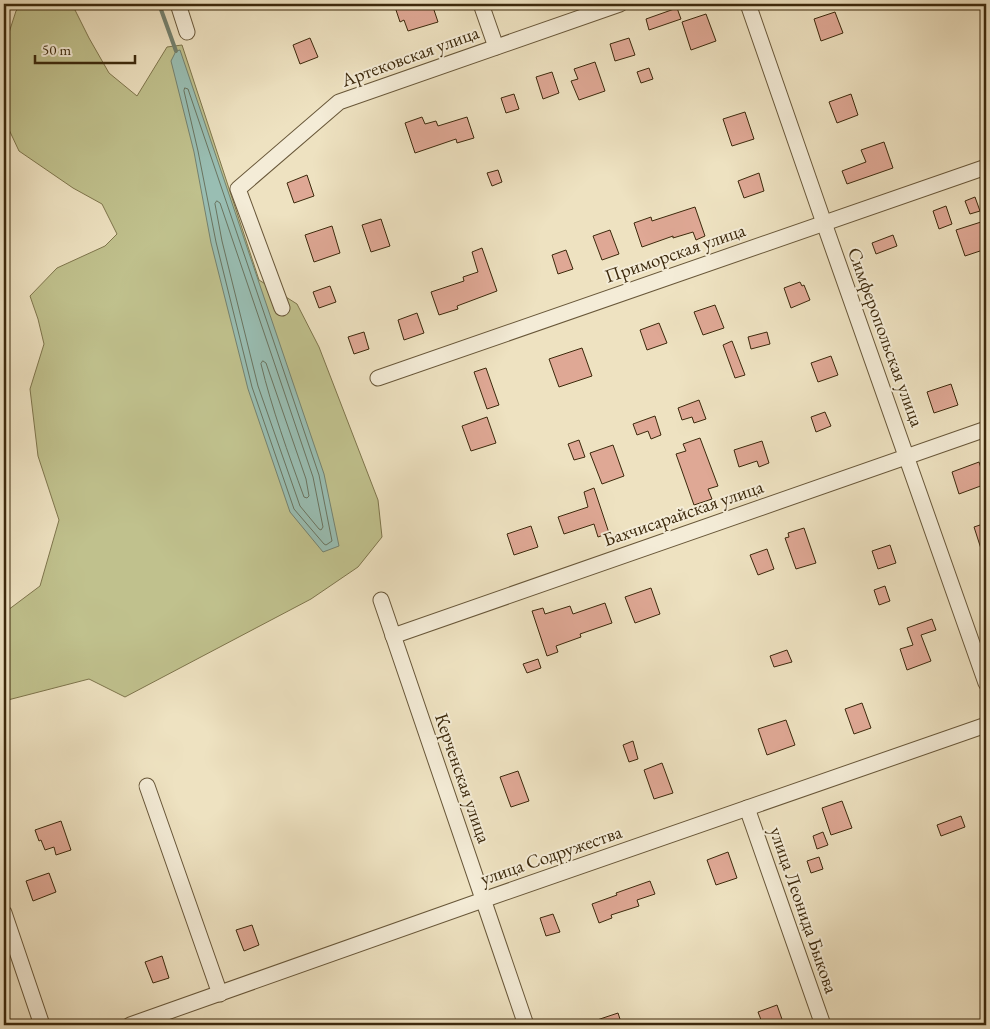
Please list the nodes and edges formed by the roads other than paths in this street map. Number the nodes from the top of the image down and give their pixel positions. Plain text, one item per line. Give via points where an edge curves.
1 (178, 4) edge
2 (481, 4) edge
3 (620, 4) edge
4 (748, 4) edge
5 (187, 32) dead end
6 (496, 46) junction
7 (986, 167) edge
8 (824, 223) junction
9 (282, 308) dead end
10 (378, 378) dead end
11 (986, 429) edge
12 (907, 456) junction
13 (381, 600) dead end
14 (393, 636) junction
15 (986, 683) edge
16 (986, 725) edge
17 (147, 786) dead end
18 (747, 808) junction
19 (483, 900) junction
20 (4, 913) edge
21 (220, 994) junction
22 (42, 1025) edge
23 (130, 1025) edge
24 (526, 1025) edge
25 (823, 1025) edge

1 - 5 street
2 - 6 street
3 - 6 street, Артековская улица
4 - 8 street, Симферопольская улица
6 - 9 street, Артековская улица via 339,102 238,189
7 - 8 street, Приморская улица
8 - 10 street, Приморская улица
8 - 12 street, Симферопольская улица
11 - 12 street, Бахчисарайская улица
12 - 14 street, Бахчисарайская улица
12 - 15 street, Симферопольская улица
13 - 14 street, Керченская улица
14 - 19 street, Керченская улица
16 - 18 street, улица Содружества
17 - 21 street
18 - 19 street, улица Содружества
18 - 25 street, улица Леонида Быкова
19 - 21 street, улица Содружества
19 - 24 street, Керченская улица
20 - 22 street
21 - 23 street, улица Содружества

